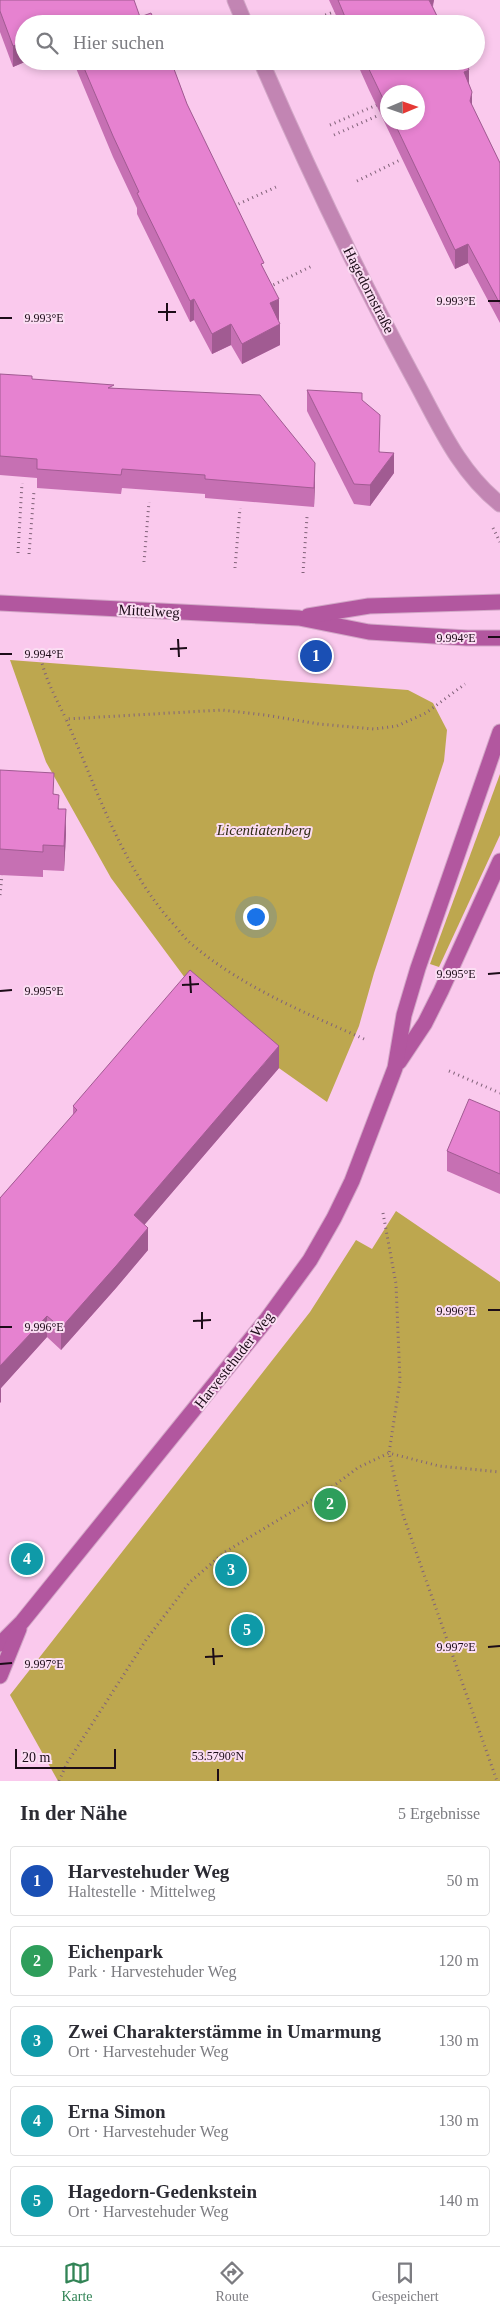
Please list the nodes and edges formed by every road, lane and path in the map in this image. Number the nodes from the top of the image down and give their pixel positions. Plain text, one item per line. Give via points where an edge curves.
1 (235, 0) edge
2 (337, 11) edge
3 (241, 15) edge
4 (326, 15) edge
5 (265, 70) edge
6 (380, 104) edge
7 (376, 116) dead end
8 (330, 125) dead end
9 (334, 135) dead end
10 (400, 160) dead end
11 (357, 181) dead end
12 (276, 187) dead end
13 (231, 208) edge
14 (312, 266) dead end
15 (269, 287) edge
16 (22, 483) dead end
17 (34, 491) dead end
18 (149, 502) dead end
19 (500, 504) edge
20 (240, 508) dead end
21 (307, 517) dead end
22 (18, 553) dead end
23 (29, 554) dead end
24 (144, 562) dead end
25 (235, 568) dead end
26 (303, 573) dead end
27 (500, 602) edge
28 (0, 603) edge
29 (299, 618) junction
30 (500, 638) edge
31 (40, 654) dead end
32 (465, 684) dead end
33 (66, 719) junction
34 (500, 732) edge
35 (500, 861) edge
36 (2, 875) edge
37 (0, 896) edge
38 (364, 1039) dead end
39 (395, 1068) junction
40 (449, 1071) dead end
41 (500, 1093) edge
42 (383, 1213) dead end
43 (389, 1453) junction
44 (500, 1472) edge
45 (22, 1622) junction
46 (0, 1644) edge
47 (0, 1676) edge
48 (59, 1781) edge
49 (497, 1781) edge

1 - 3 street
2 - 4 path
5 - 19 street, Hagedornstraße via 359,273 461,465
6 - 8 path
7 - 9 path
10 - 11 path
12 - 13 path
14 - 15 path
16 - 22 path
17 - 23 path
18 - 24 path
20 - 25 path
21 - 26 path
27 - 29 street, Mittelweg via 369,606
28 - 29 street, Mittelweg
29 - 30 street, Mittelweg via 369,632
31 - 33 path via 48,681
32 - 33 path via 426,713 397,726 374,728 319,724 222,710
33 - 38 path via 133,870 187,940 251,985
34 - 39 street, Harvestehuder Weg via 418,968 404,1015
35 - 39 street, Harvestehuder Weg via 425,1023
36 - 37 path
39 - 45 street, Harvestehuder Weg via 352,1182 310,1260 261,1326
40 - 41 path
42 - 43 path via 396,1284 400,1381
43 - 44 path via 439,1466
43 - 48 path via 359,1467 328,1490 225,1552 190,1582 146,1640 67,1763
43 - 49 path via 403,1516
45 - 46 street, Harvestehuder Weg
45 - 47 street, Harvestehuder Weg

